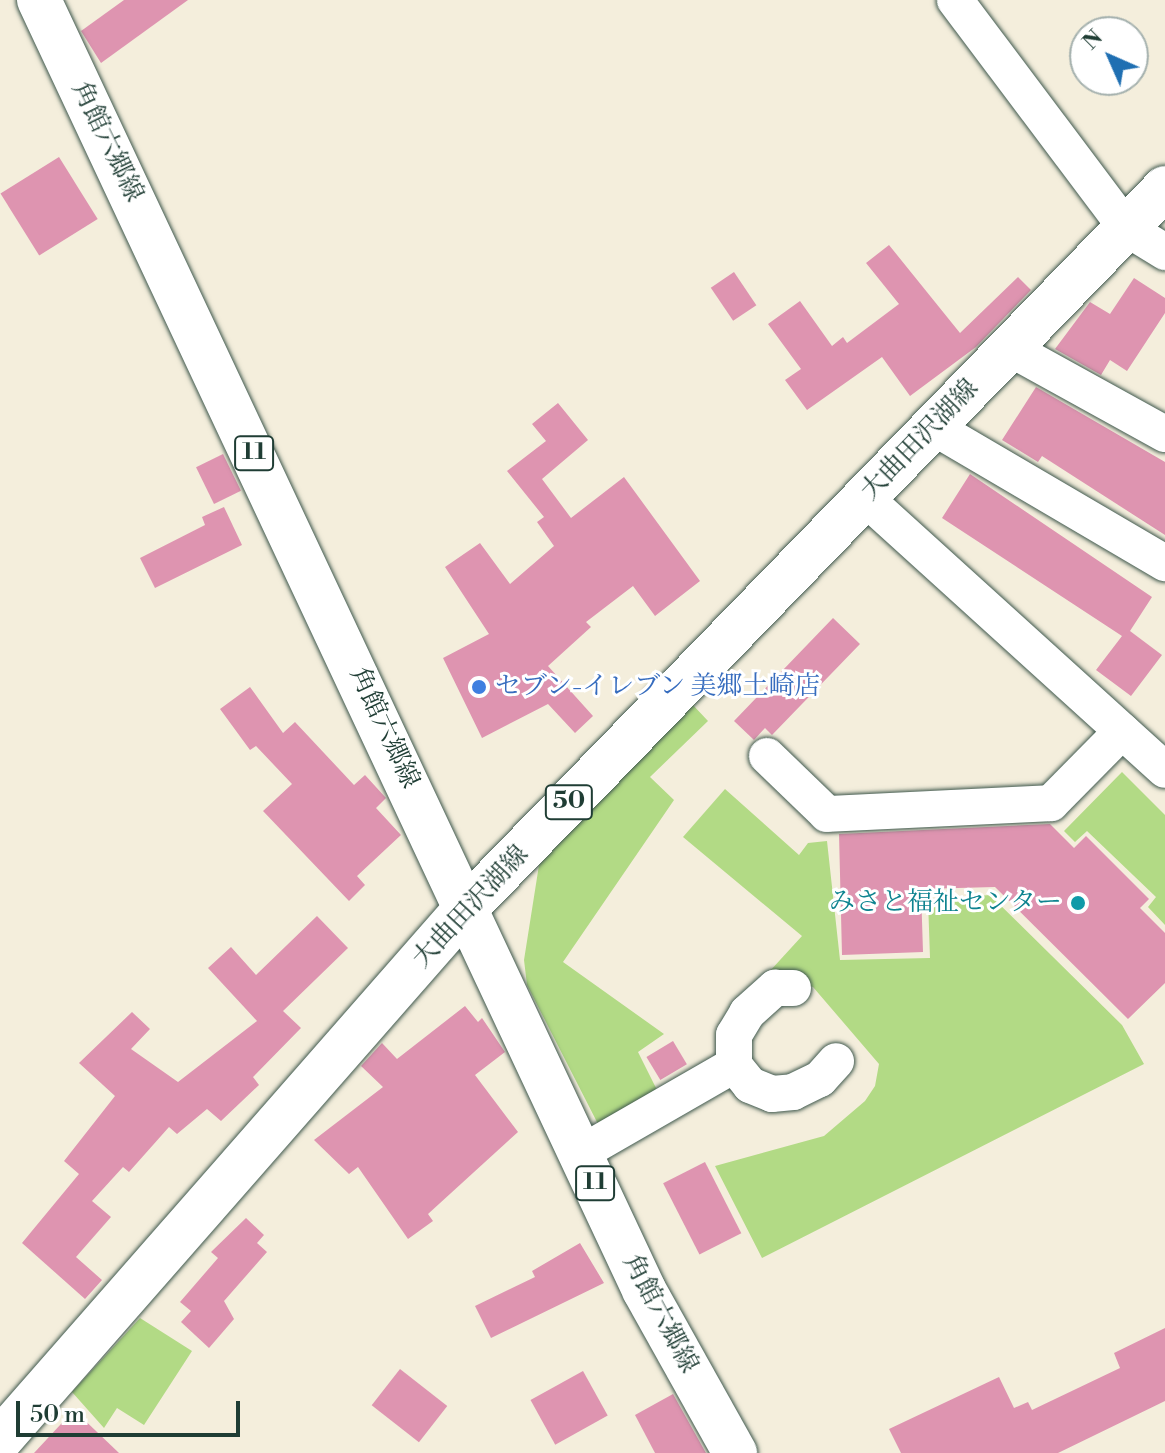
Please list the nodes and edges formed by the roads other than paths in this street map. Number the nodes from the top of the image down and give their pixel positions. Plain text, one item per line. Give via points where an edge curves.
1 (39, 0) edge
2 (955, 0) edge
3 (1165, 188) edge
4 (1155, 244) edge
5 (1009, 348) junction
6 (933, 427) junction
7 (1165, 434) edge
8 (864, 497) junction
9 (1165, 563) edge
10 (1122, 731) junction
11 (1160, 754) edge
12 (767, 756) dead end
13 (467, 907) junction
14 (793, 988) dead end
15 (836, 1061) dead end
16 (734, 1065) junction
17 (581, 1153) junction
18 (0, 1440) edge
19 (735, 1453) edge

1 - 13 main road, 角館六郷線 / 11
2 - 4 street
3 - 4 main road, 大曲田沢湖線 / 50
4 - 5 main road, 大曲田沢湖線 / 50
5 - 6 main road, 大曲田沢湖線 / 50
5 - 7 street
6 - 8 main road, 大曲田沢湖線 / 50
6 - 9 street
8 - 10 street
8 - 13 main road, 大曲田沢湖線 / 50
10 - 11 street
10 - 12 street via 1051,803 827,814
13 - 17 main road, 角館六郷線 / 11
13 - 18 main road, 大曲田沢湖線 / 50
14 - 16 street via 775,988 747,1013 734,1035
15 - 16 street via 820,1079 793,1092 772,1094 750,1085
16 - 17 street
17 - 19 main road, 角館六郷線 / 11 via 644,1290

